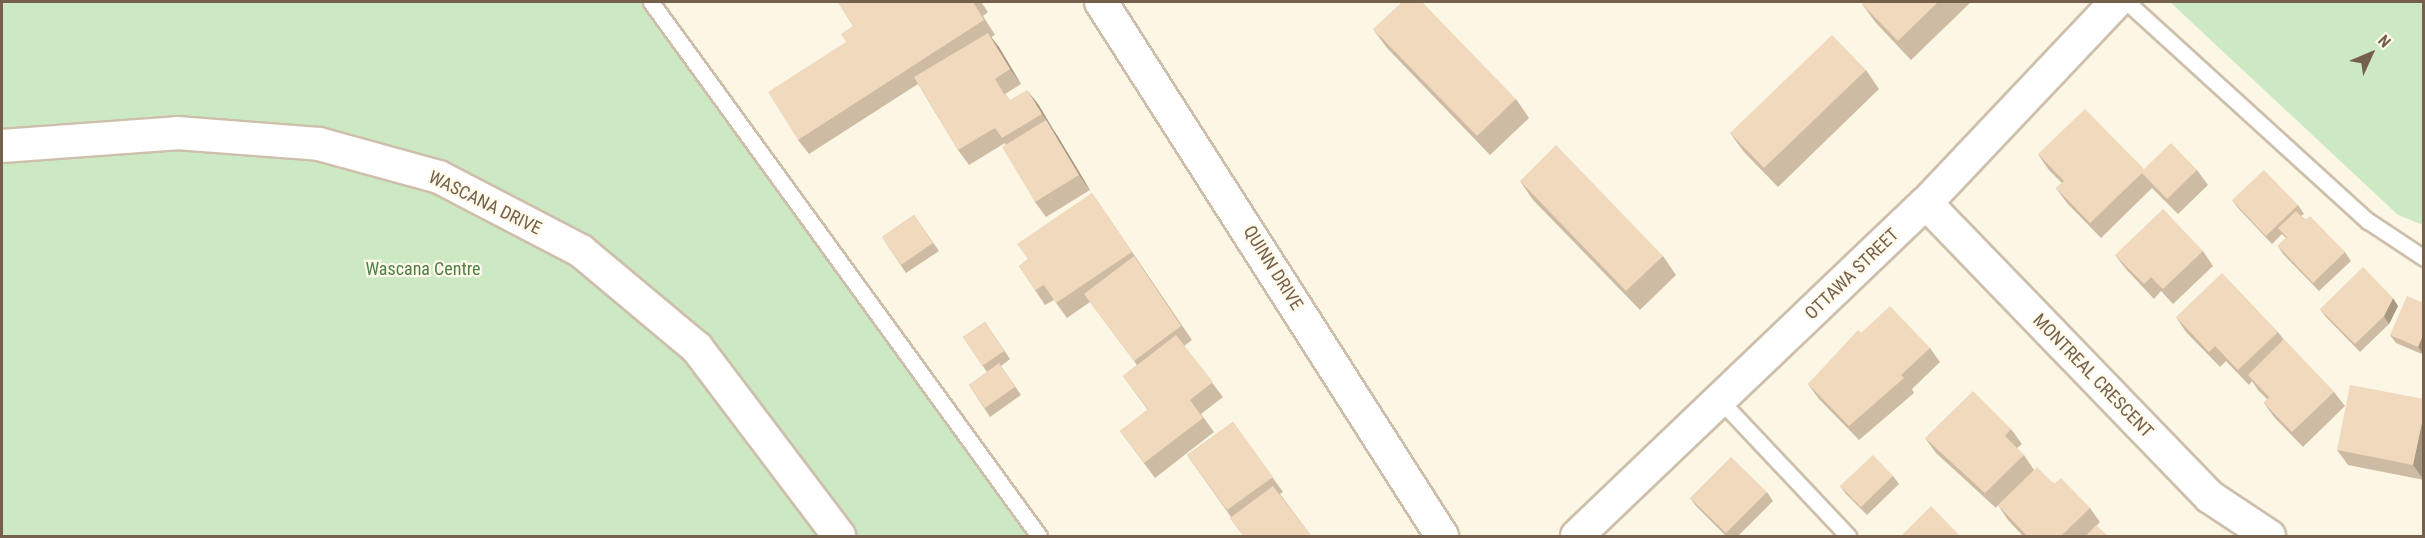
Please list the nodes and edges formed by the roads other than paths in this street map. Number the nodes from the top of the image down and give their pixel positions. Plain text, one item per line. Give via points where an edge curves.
1 (651, 2) edge
2 (1101, 2) edge
3 (2116, 2) edge
4 (2127, 2) edge
5 (2, 146) edge
6 (1926, 203) junction
7 (2424, 258) edge
8 (1720, 400) junction
9 (839, 537) edge
10 (1039, 537) edge
11 (1442, 537) edge
12 (1577, 537) edge
13 (1848, 537) edge
14 (2269, 537) edge

1 - 10 lane
2 - 11 street, QUINN DRIVE
3 - 6 street, OTTAWA STREET
4 - 7 lane via 2368,221
5 - 9 street, WASCANA DRIVE via 189,134 319,144 439,177 581,250 698,348
6 - 8 street, OTTAWA STREET
6 - 14 street, MONTREAL CRESCENT via 2210,497
8 - 12 street, OTTAWA STREET
8 - 13 lane

